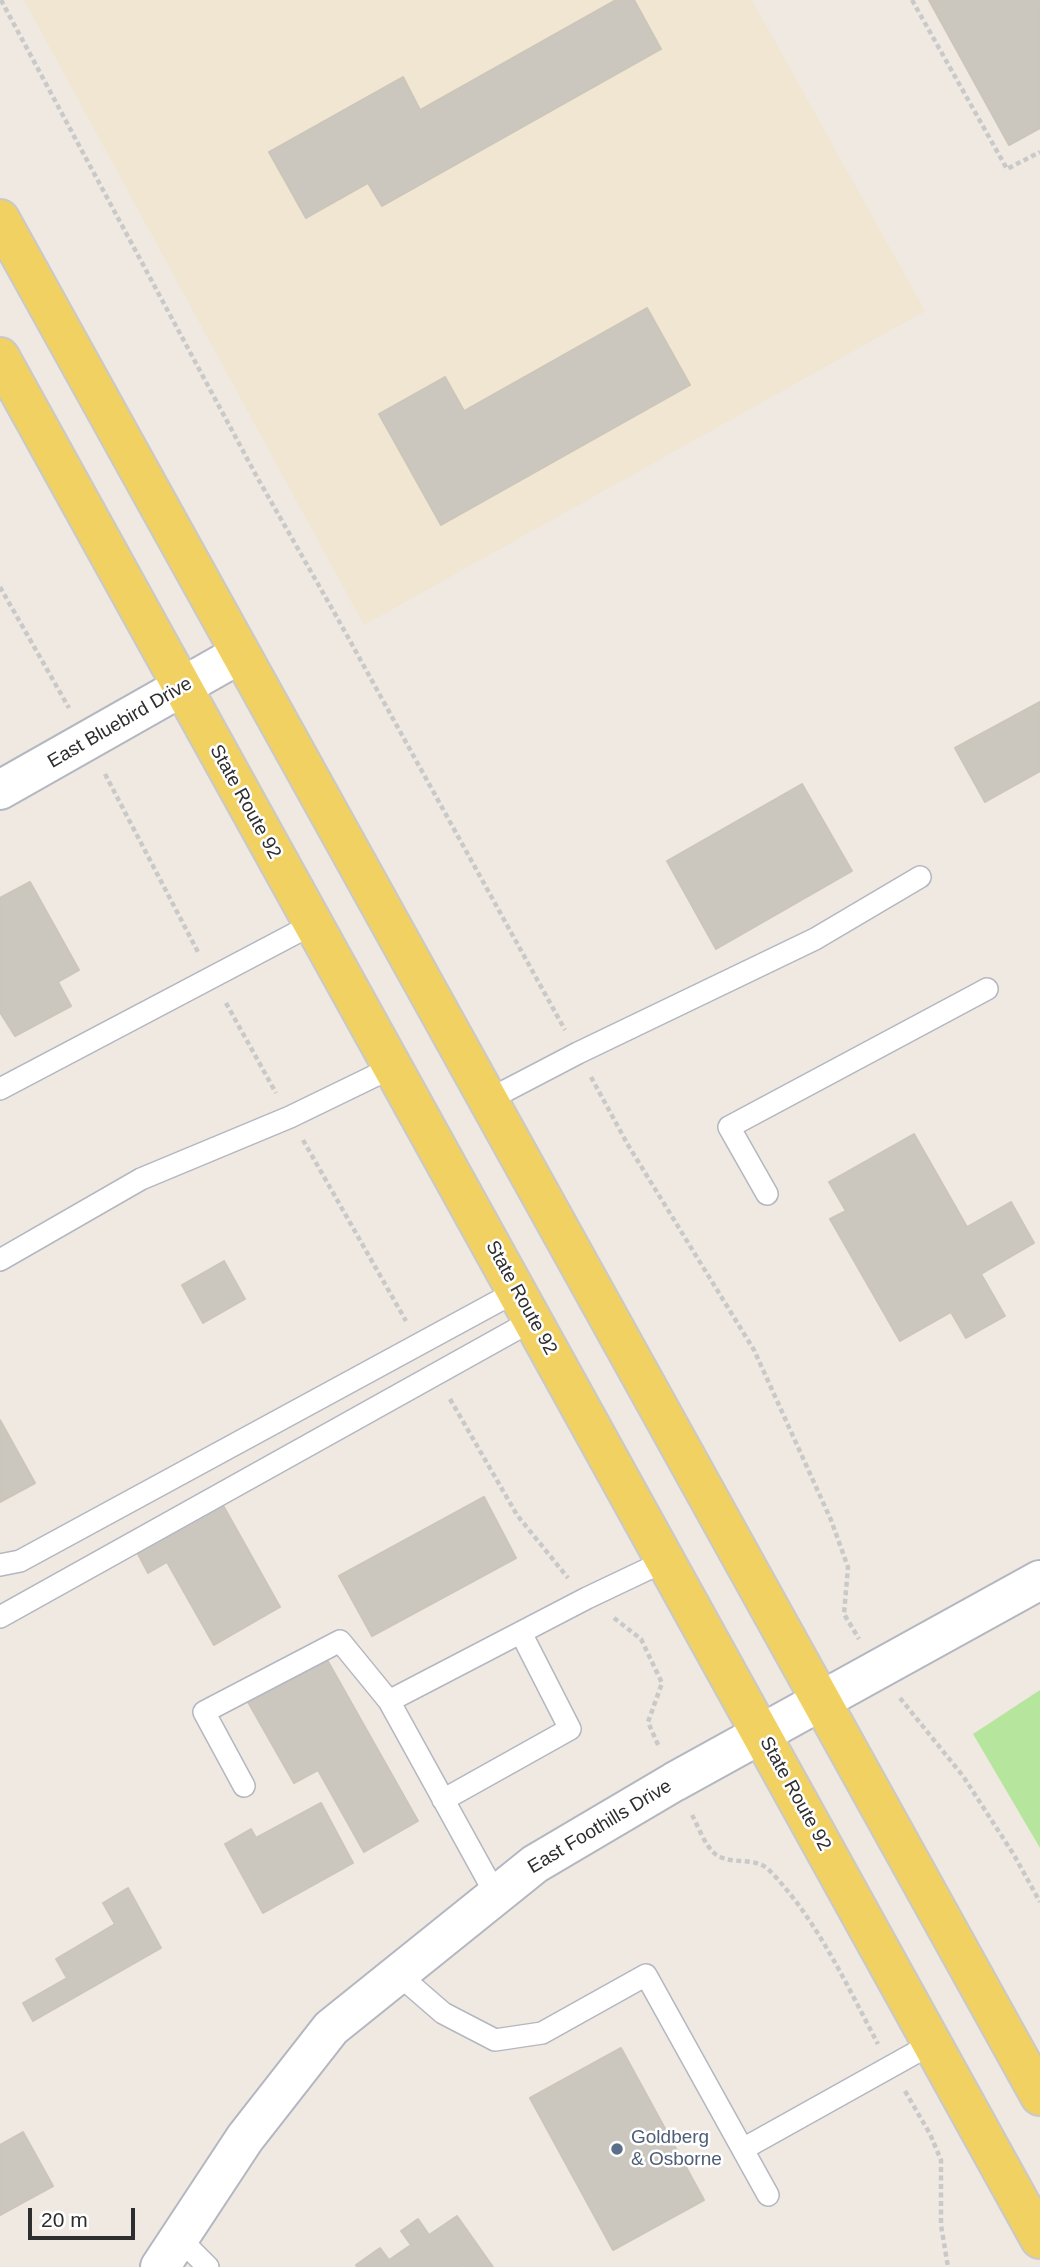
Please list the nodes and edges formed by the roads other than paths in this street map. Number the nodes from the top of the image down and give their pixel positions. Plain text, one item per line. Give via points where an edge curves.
1 (0, 219) edge
2 (0, 357) edge
3 (240, 654) junction
4 (182, 688) junction
5 (0, 790) edge
6 (920, 877) dead end
7 (313, 924) junction
8 (987, 989) dead end
9 (393, 1067) junction
10 (0, 1089) edge
11 (488, 1100) junction
12 (767, 1194) dead end
13 (0, 1260) edge
14 (525, 1305) junction
15 (667, 1560) junction
16 (0, 1565) edge
17 (1040, 1580) edge
18 (0, 1617) edge
19 (521, 1633) junction
20 (389, 1701) junction
21 (821, 1701) junction
22 (762, 1733) junction
23 (244, 1786) dead end
24 (443, 1800) junction
25 (496, 1895) junction
26 (398, 1974) junction
27 (933, 2043) junction
28 (1040, 2096) edge
29 (743, 2149) junction
30 (768, 2195) dead end
31 (1040, 2239) edge
32 (169, 2252) edge
33 (208, 2267) edge

1 - 3 main road
2 - 4 main road, State Route 92
3 - 4 street, East Bluebird Drive
3 - 11 main road
4 - 5 street, East Bluebird Drive
4 - 7 main road, State Route 92
6 - 11 lane via 815,939
7 - 9 main road, State Route 92
7 - 10 lane
8 - 12 lane via 729,1127
9 - 13 lane via 290,1117 141,1179
9 - 14 main road, State Route 92
11 - 21 main road
14 - 15 main road, State Route 92
14 - 16 lane via 419,1344 20,1561
14 - 18 lane via 436,1373
15 - 19 lane
15 - 22 main road, State Route 92
17 - 21 street, East Foothills Drive
19 - 20 lane
19 - 24 lane via 570,1729
20 - 23 lane via 340,1640 204,1713
20 - 24 lane
21 - 22 street, East Foothills Drive
21 - 28 main road
22 - 25 street, East Foothills Drive via 535,1864
22 - 27 main road, State Route 92
24 - 25 lane
25 - 26 street, East Foothills Drive
26 - 29 lane via 443,2013 495,2040 542,2033 646,1975
26 - 32 street, East Foothills Drive via 331,2028 245,2138
27 - 29 lane
27 - 31 main road, State Route 92
29 - 30 lane
32 - 33 lane

